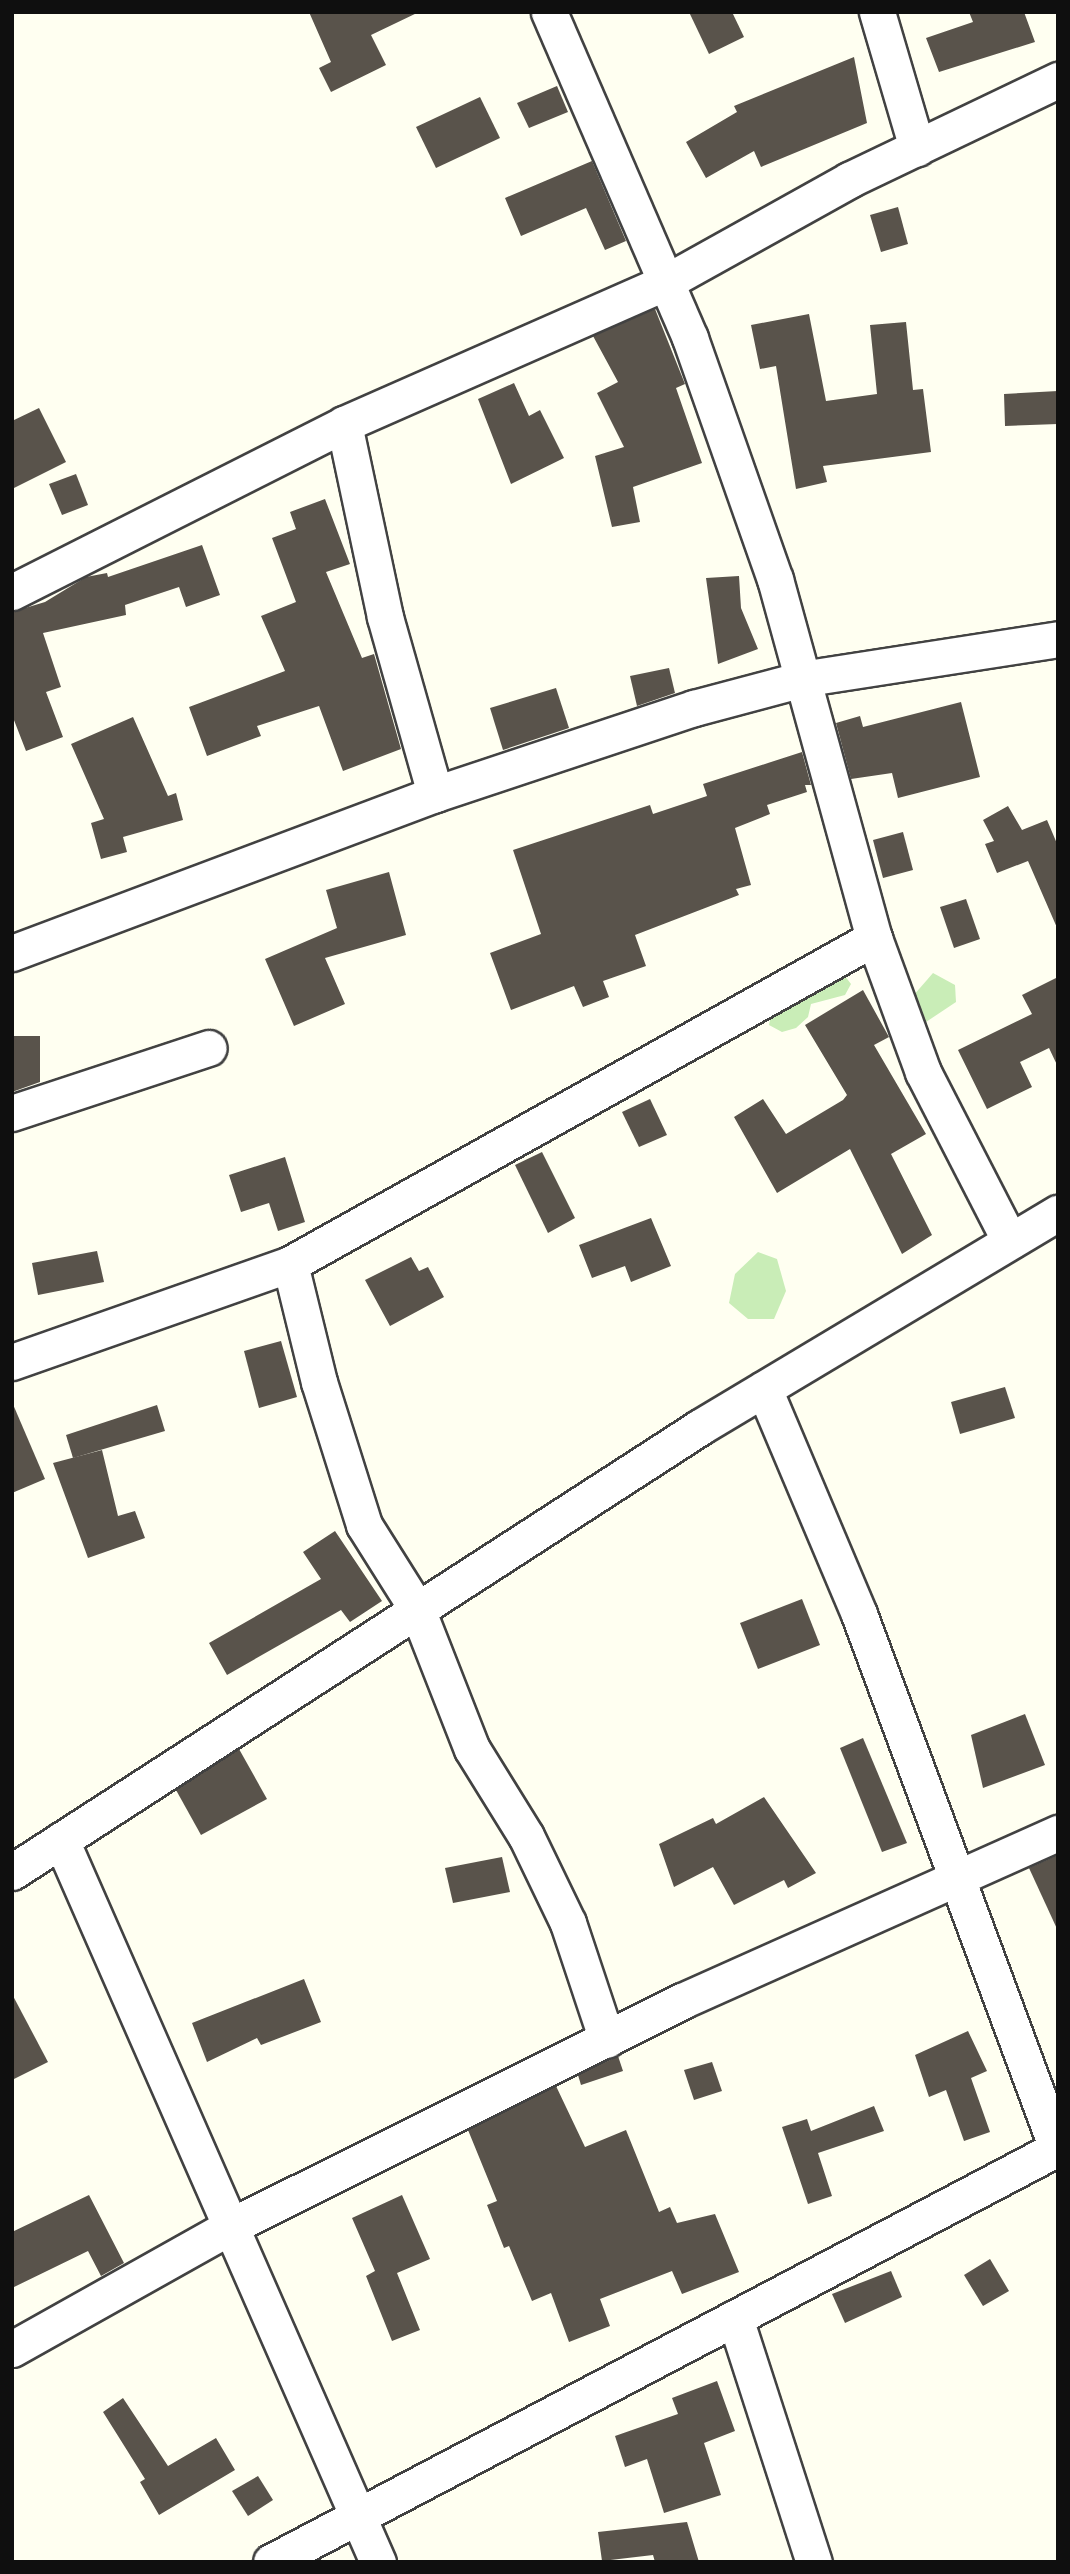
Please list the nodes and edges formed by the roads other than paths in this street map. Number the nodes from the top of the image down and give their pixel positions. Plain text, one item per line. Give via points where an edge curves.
1 (549, 12) edge
2 (877, 12) edge
3 (1058, 80) edge
4 (917, 148) junction
5 (666, 282) junction
6 (344, 425) junction
7 (12, 592) edge
8 (1058, 639) edge
9 (807, 678) junction
10 (435, 794) junction
11 (874, 938) junction
12 (15, 941) edge
13 (209, 1048) dead end
14 (12, 1113) edge
15 (1058, 1213) edge
16 (1010, 1241) junction
17 (290, 1264) junction
18 (12, 1362) edge
19 (764, 1389) junction
20 (417, 1609) junction
21 (1058, 1833) edge
22 (61, 1840) junction
23 (12, 1872) edge
24 (958, 1875) junction
25 (607, 2040) junction
26 (1057, 2149) edge
27 (229, 2227) junction
28 (735, 2318) junction
29 (12, 2349) edge
30 (357, 2516) junction
31 (271, 2562) edge
32 (378, 2562) edge
33 (814, 2562) edge

1 - 5 street
2 - 4 street
3 - 4 street
4 - 5 street
5 - 6 street
5 - 9 street
6 - 7 street
6 - 10 street via 385,617
8 - 9 street
9 - 10 street via 694,708
9 - 11 street
10 - 12 street
11 - 16 street via 923,1072
11 - 17 street
13 - 14 street
15 - 16 street
16 - 19 street
17 - 18 street
17 - 20 street via 319,1382 364,1525
19 - 20 street
19 - 24 street via 859,1614
20 - 22 street
20 - 25 street via 472,1749 526,1836 568,1923
21 - 24 street
22 - 23 street
22 - 27 street
24 - 25 street
24 - 26 street
25 - 27 street
26 - 28 street
27 - 29 street
27 - 30 street
28 - 30 street
28 - 33 street
30 - 31 street
30 - 32 street

